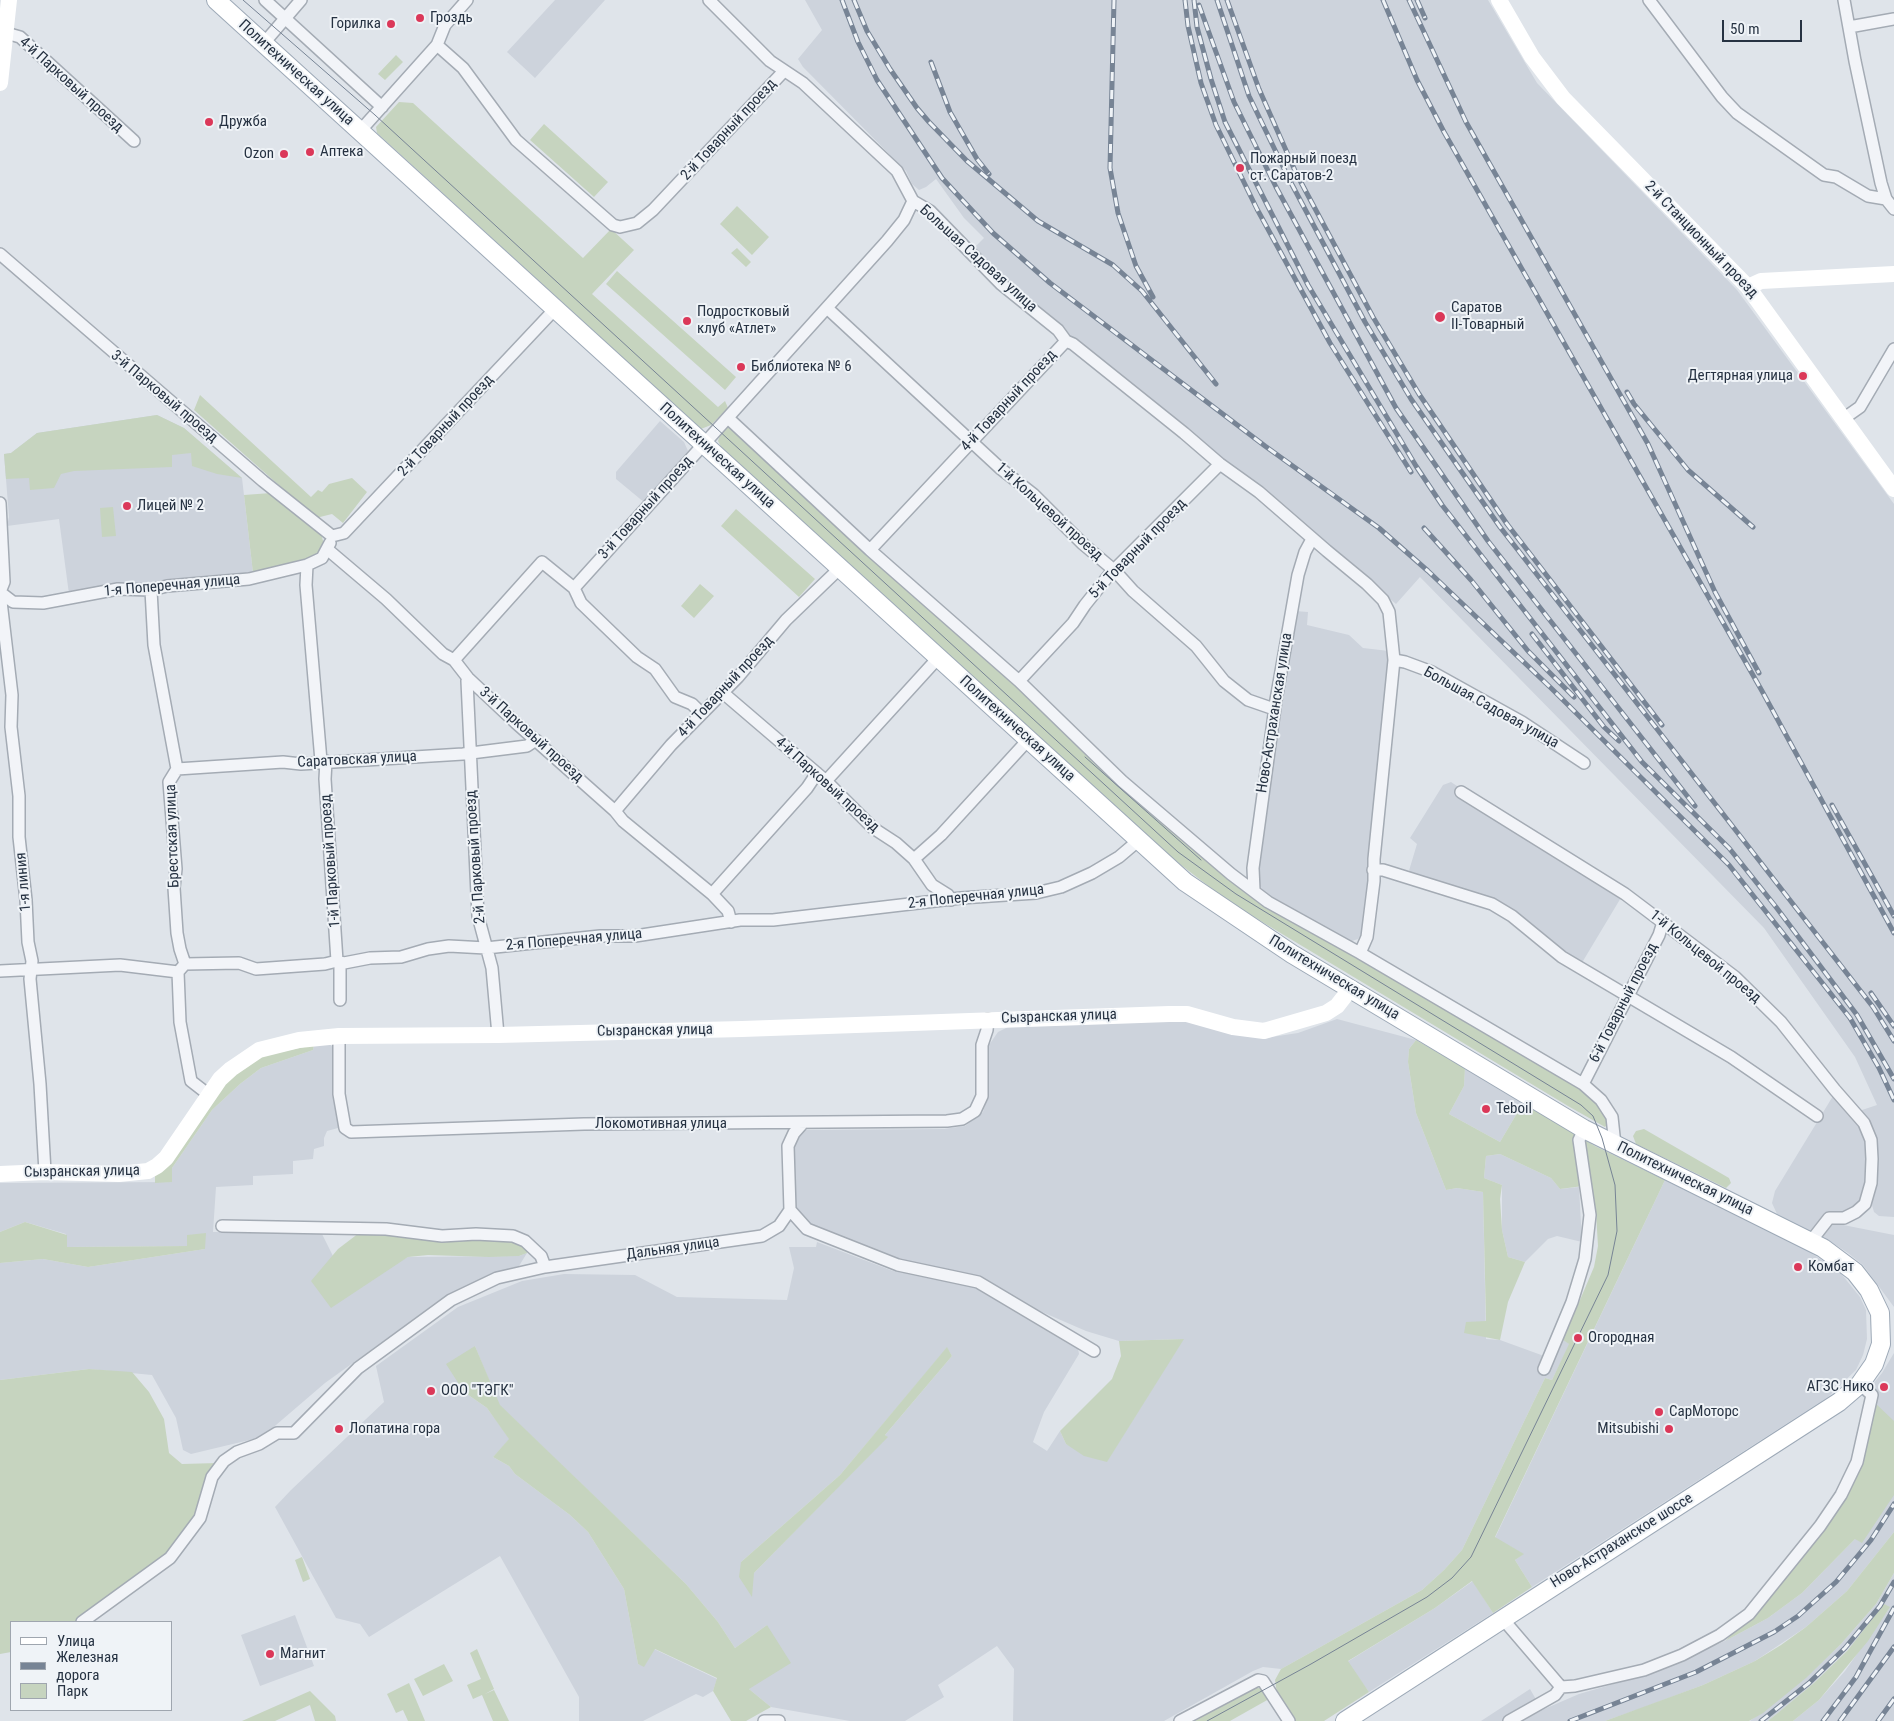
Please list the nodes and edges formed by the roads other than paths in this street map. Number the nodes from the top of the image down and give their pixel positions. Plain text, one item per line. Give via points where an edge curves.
1 (9, 0) edge
2 (216, 0) edge
3 (265, 0) edge
4 (301, 0) edge
5 (467, 0) edge
6 (709, 0) edge
7 (1499, 0) edge
8 (1649, 0) edge
9 (1844, 0) edge
10 (286, 19) junction
11 (1894, 19) edge
12 (1849, 26) junction
13 (6, 33) junction
14 (264, 44) junction
15 (437, 45) junction
16 (784, 71) junction
17 (0, 83) edge
18 (382, 107) junction
19 (360, 131) junction
20 (134, 141) dead end
21 (1886, 199) junction
22 (913, 202) junction
23 (1894, 209) edge
24 (0, 254) edge
25 (1894, 274) edge
26 (1748, 286) junction
27 (827, 308) junction
28 (555, 309) junction
29 (1066, 341) junction
30 (1894, 349) edge
31 (728, 418) junction
32 (1843, 419) junction
33 (971, 441) junction
34 (704, 444) junction
35 (1220, 464) junction
36 (1894, 489) edge
37 (0, 504) edge
38 (332, 536) junction
39 (1312, 539) junction
40 (327, 549) junction
41 (870, 550) junction
42 (307, 566) junction
43 (840, 568) junction
44 (1115, 571) junction
45 (574, 588) junction
46 (151, 590) junction
47 (0, 592) edge
48 (938, 658) junction
49 (454, 660) junction
50 (1394, 660) junction
51 (468, 678) junction
52 (1019, 681) junction
53 (722, 692) junction
54 (1274, 708) junction
55 (701, 713) junction
56 (536, 740) junction
57 (1028, 740) junction
58 (470, 753) junction
59 (324, 761) junction
60 (1584, 763) dead end
61 (177, 769) junction
62 (817, 773) junction
63 (826, 781) junction
64 (1461, 792) dead end
65 (615, 810) junction
66 (1139, 840) junction
67 (914, 859) junction
68 (1373, 870) junction
69 (1254, 890) junction
70 (712, 894) junction
71 (950, 900) junction
72 (731, 922) junction
73 (1663, 922) junction
74 (486, 948) junction
75 (1360, 953) junction
76 (338, 962) junction
77 (182, 968) junction
78 (31, 969) junction
79 (0, 971) edge
80 (1351, 988) junction
81 (1628, 995) junction
82 (340, 1000) dead end
83 (988, 1019) junction
84 (498, 1035) junction
85 (339, 1036) junction
86 (1583, 1084) junction
87 (209, 1094) junction
88 (1817, 1116) dead end
89 (802, 1124) junction
90 (1584, 1129) junction
91 (1615, 1145) junction
92 (45, 1172) junction
93 (0, 1174) edge
94 (790, 1210) junction
95 (222, 1226) dead end
96 (1811, 1241) junction
97 (545, 1267) junction
98 (1881, 1344) joint
99 (1094, 1350) dead end
100 (1544, 1369) dead end
101 (1860, 1384) junction
102 (1502, 1618) junction
103 (83, 1621) edge
104 (1561, 1687) junction
105 (764, 1721) edge
106 (779, 1721) edge
107 (1180, 1721) edge
108 (1290, 1721) edge
109 (1345, 1721) edge
110 (1509, 1721) edge

1 - 13 street
2 - 14 main road, Политехническая улица
3 - 10 street
4 - 10 street
5 - 15 street via 445,25
6 - 16 street, Большая Садовая улица
7 - 26 street, 2-й Станционный проезд via 1532,57 1562,98
8 - 21 street via 1705,76 1737,113 1824,175 1836,177 1868,196
9 - 12 street
10 - 14 street
10 - 18 street
11 - 12 street
12 - 21 street
13 - 17 street
13 - 20 street, 4-й Парковый проезд via 20,37
14 - 19 main road, Политехническая улица
15 - 16 street, 2-й Товарный проезд via 463,68 516,140 613,225 628,227 637,224 653,210
15 - 18 street
16 - 22 street, Большая Садовая улица via 803,83 897,171
18 - 19 street
19 - 28 main road, Политехническая улица
21 - 23 street
22 - 27 street, 3-й Товарный проезд via 887,241
22 - 29 street, Большая Садовая улица via 930,211 1001,284 1058,330
24 - 38 street, 3-й Парковый проезд via 263,481
25 - 26 street via 1761,281
26 - 32 street, 2-й Станционный проезд
27 - 31 street, 3-й Товарный проезд
27 - 33 street, 1-й Кольцевой проезд
28 - 34 main road, Политехническая улица
28 - 38 street, 2-й Товарный проезд via 344,533
29 - 33 street, 4-й Товарный проезд
29 - 35 street, Большая Садовая улица
30 - 32 street via 1860,407
31 - 34 street, 3-й Товарный проезд
31 - 41 street
32 - 36 street, 2-й Станционный проезд
33 - 41 street, 4-й Товарный проезд
33 - 44 street, 1-й Кольцевой проезд
34 - 43 main road, Политехническая улица
34 - 45 street, 3-й Товарный проезд
35 - 39 street, Большая Садовая улица via 1259,492
35 - 44 street, 5-й Товарный проезд
37 - 47 street, 1-я линия via 4,582
38 - 40 street, 1-я Поперечная улица
39 - 50 street, Большая Садовая улица via 1383,600 1389,612
39 - 54 street, Ново-Астраханская улица via 1304,552 1298,575
40 - 42 street, 1-я Поперечная улица via 322,558
40 - 49 street, 3-й Парковый проезд via 386,599 443,654
41 - 52 street
42 - 46 street, 1-я Поперечная улица via 249,579
42 - 59 street, 1-й Парковый проезд via 306,586
43 - 48 main road, Политехническая улица
43 - 53 street, 4-й Товарный проезд via 786,620
44 - 52 street, 5-й Товарный проезд via 1085,604 1073,623
44 - 54 street, 1-й Кольцевой проезд via 1196,646 1224,681 1248,700
45 - 49 street via 542,562
45 - 55 street via 581,603 637,657 655,669 675,697 692,704
46 - 47 street, 1-я Поперечная улица via 118,589 43,603 13,602
46 - 61 street, Брестская улица via 154,645
47 - 78 street, 1-я линия via 12,695 19,837
48 - 57 main road, Политехническая улица
48 - 63 street
49 - 51 street, 3-й Парковый проезд
50 - 60 street, Большая Садовая улица via 1432,672 1522,722
50 - 68 street
51 - 56 street, 3-й Парковый проезд
51 - 58 street, 2-й Парковый проезд
52 - 69 street via 1122,781
53 - 55 street, 4-й Товарный проезд
53 - 62 street, 4-й Парковый проезд
54 - 69 street, Ново-Астраханская улица via 1253,868
55 - 65 street, 4-й Товарный проезд
56 - 58 street, Саратовская улица via 527,746
56 - 65 street, 3-й Парковый проезд
57 - 66 main road, Политехническая улица
57 - 67 street via 941,835
58 - 59 street, Саратовская улица
58 - 74 street, 2-й Парковый проезд via 478,916
59 - 61 street, Саратовская улица
59 - 76 street, 1-й Парковый проезд
61 - 77 street, Брестская улица via 169,782
62 - 63 street, 4-й Парковый проезд
62 - 70 street
63 - 67 street, 4-й Парковый проезд via 873,828
64 - 73 street, 1-й Кольцевой проезд via 1625,894
65 - 70 street, 3-й Парковый проезд via 623,821
66 - 71 street, 2-я Поперечная улица via 1119,857 1061,887 1036,893
66 - 80 main road, Политехническая улица via 1185,882 1223,909
67 - 71 street, 4-й Парковый проезд via 932,885 948,895
68 - 75 street via 1367,937
68 - 81 street via 1384,870 1492,904 1512,916 1562,957
69 - 75 street via 1268,902
70 - 72 street, 3-й Парковый проезд via 728,911
71 - 72 street, 2-я Поперечная улица
72 - 74 street, 2-я Поперечная улица via 635,936 600,936
73 - 81 street, 6-й Товарный проезд
73 - 96 street, 1-й Кольцевой проезд via 1736,977 1758,998 1868,1129 1872,1140 1872,1159 1871,1184 1865,1204 1844,1218 1829,1218
74 - 76 street, 2-я Поперечная улица via 449,946 401,957
74 - 84 street, 2-й Парковый проезд via 492,968
75 - 86 street
76 - 77 street, 2-я Поперечная улица via 256,969 239,963
76 - 82 street, 1-й Парковый проезд
77 - 78 street, 2-я Поперечная улица via 120,965
77 - 87 street, Брестская улица via 180,1022 191,1081
78 - 79 street, 2-я Поперечная улица
78 - 92 street, 1-я линия
80 - 83 street, Сызранская улица via 1326,1014 1264,1031 1178,1014
80 - 90 main road, Политехническая улица
81 - 86 street, 6-й Товарный проезд
81 - 88 street via 1763,1078
83 - 84 street, Сызранская улица
83 - 89 street, Локомотивная улица via 988,1030 982,1044 982,1096 975,1111 962,1119
84 - 85 street, Сызранская улица
85 - 87 street, Сызранская улица via 299,1040 258,1050 231,1069
85 - 89 street, Локомотивная улица via 338,1094 345,1128 351,1132 584,1124
86 - 91 street via 1601,1100 1612,1117
87 - 92 street, Сызранская улица via 166,1158 148,1171 119,1174
89 - 94 street via 788,1146
90 - 91 main road, Политехническая улица
90 - 100 street via 1579,1140 1590,1215 1585,1258 1572,1302
91 - 96 main road, Политехническая улица
92 - 93 street, Сызранская улица
94 - 97 street, Дальняя улица via 779,1226 762,1236
94 - 99 street via 807,1229 898,1265 978,1282
95 - 97 street via 386,1228 442,1236 513,1236 525,1241 541,1256
96 - 98 main road, Политехническая улица via 1839,1258 1869,1290 1880,1313
97 - 103 street, Дальняя улица via 497,1278 451,1300 358,1368 294,1433 277,1432 259,1444 237,1452 212,1478 200,1518 170,1558
98 - 101 main road, Ново-Астраханское шоссе via 1874,1364
101 - 102 main road, Ново-Астраханское шоссе via 1823,1413
101 - 104 street via 1872,1395 1857,1462 1820,1526 1749,1614 1720,1635 1644,1670
102 - 104 street
102 - 109 main road, Ново-Астраханское шоссе
104 - 110 street via 1555,1695
105 - 106 street
107 - 108 street via 1258,1680 1263,1681

